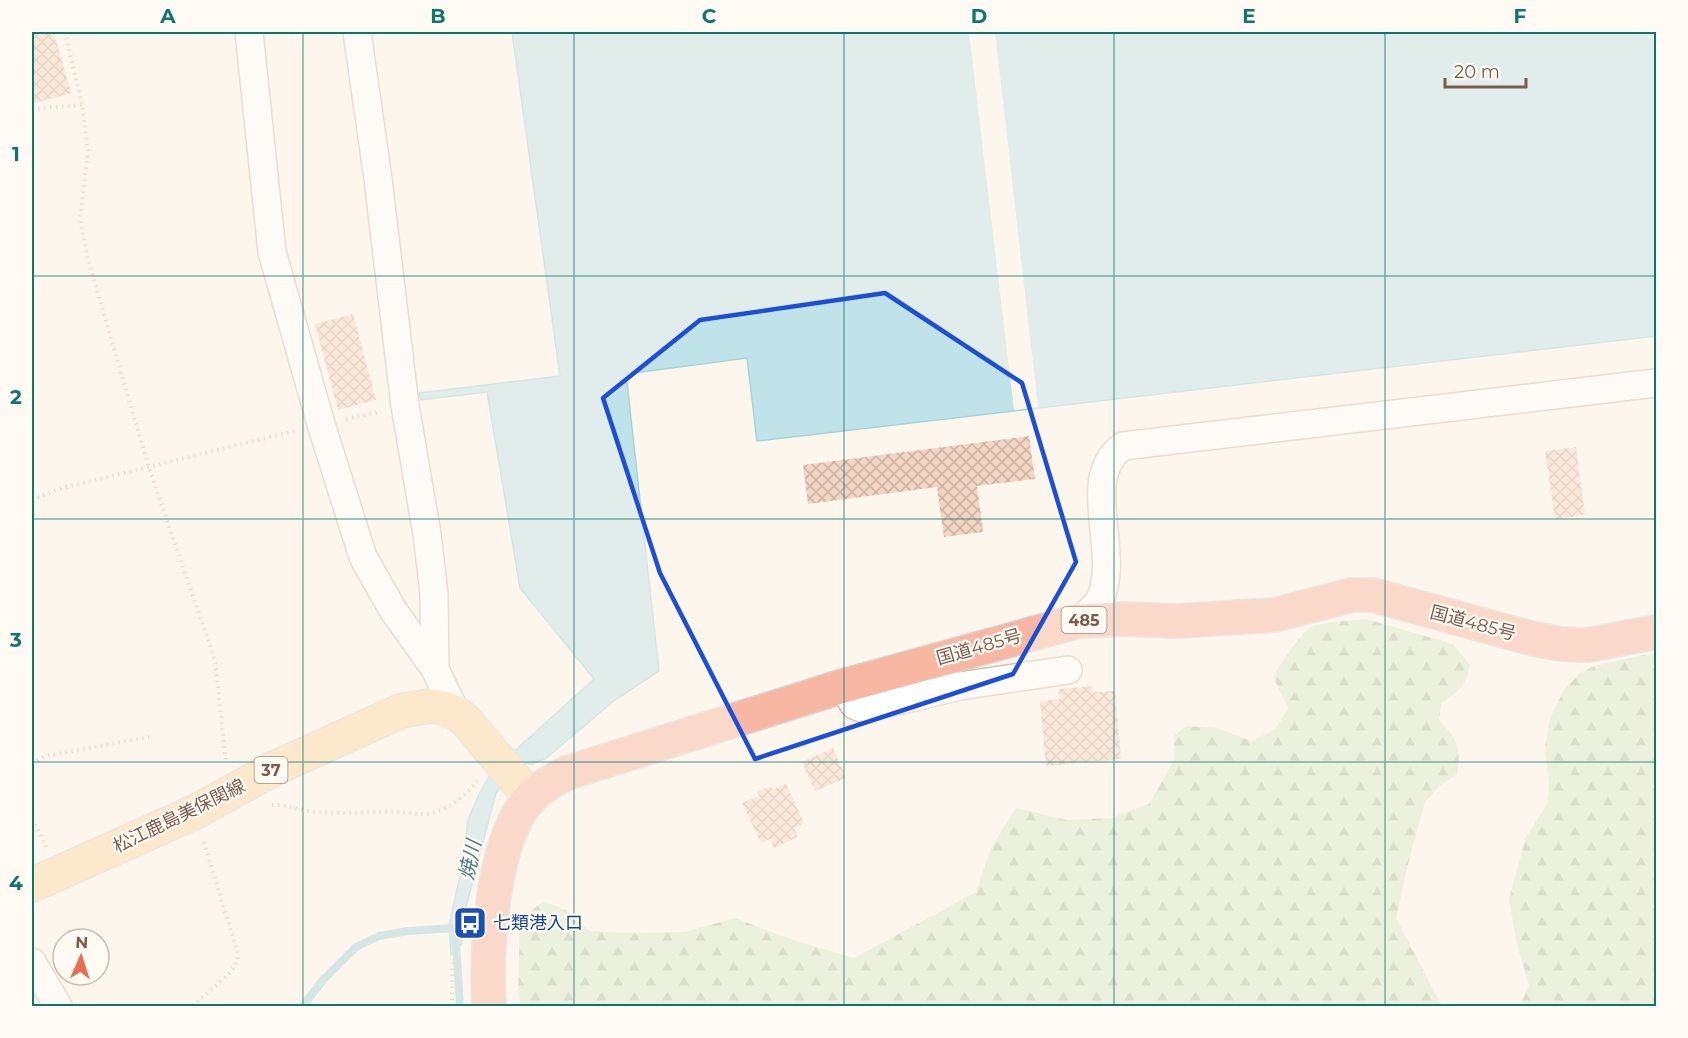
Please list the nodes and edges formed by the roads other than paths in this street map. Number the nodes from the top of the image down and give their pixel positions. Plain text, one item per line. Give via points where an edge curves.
1 (249, 32) edge
2 (357, 32) edge
3 (1656, 383) edge
4 (1079, 621) junction
5 (1656, 632) edge
6 (435, 669) junction
7 (1068, 670) dead end
8 (843, 686) junction
9 (456, 713) junction
10 (511, 775) junction
11 (32, 885) edge
12 (32, 962) edge
13 (57, 1006) edge
14 (489, 1006) edge

1 - 6 street via 272,252 321,424 363,557 393,610
2 - 6 street via 405,406 428,544 434,594
3 - 4 street via 1123,446 1110,458 1102,474 1106,573 1103,589 1098,602
4 - 5 highway, 国道485号 / 485 via 1178,621 1274,615 1352,595 1373,595 1561,644 1614,642
4 - 8 highway, 国道485号 / 485
6 - 9 street
7 - 8 street via 960,686 861,708 854,705
8 - 10 highway, 国道485号 / 485 via 547,783
9 - 10 main road
9 - 11 main road, 松江鹿島美保関線 / 37 via 430,706 401,711 275,768 195,812
10 - 14 highway, 国道485号 / 485 via 520,812 509,836 493,900 487,970
12 - 13 street

